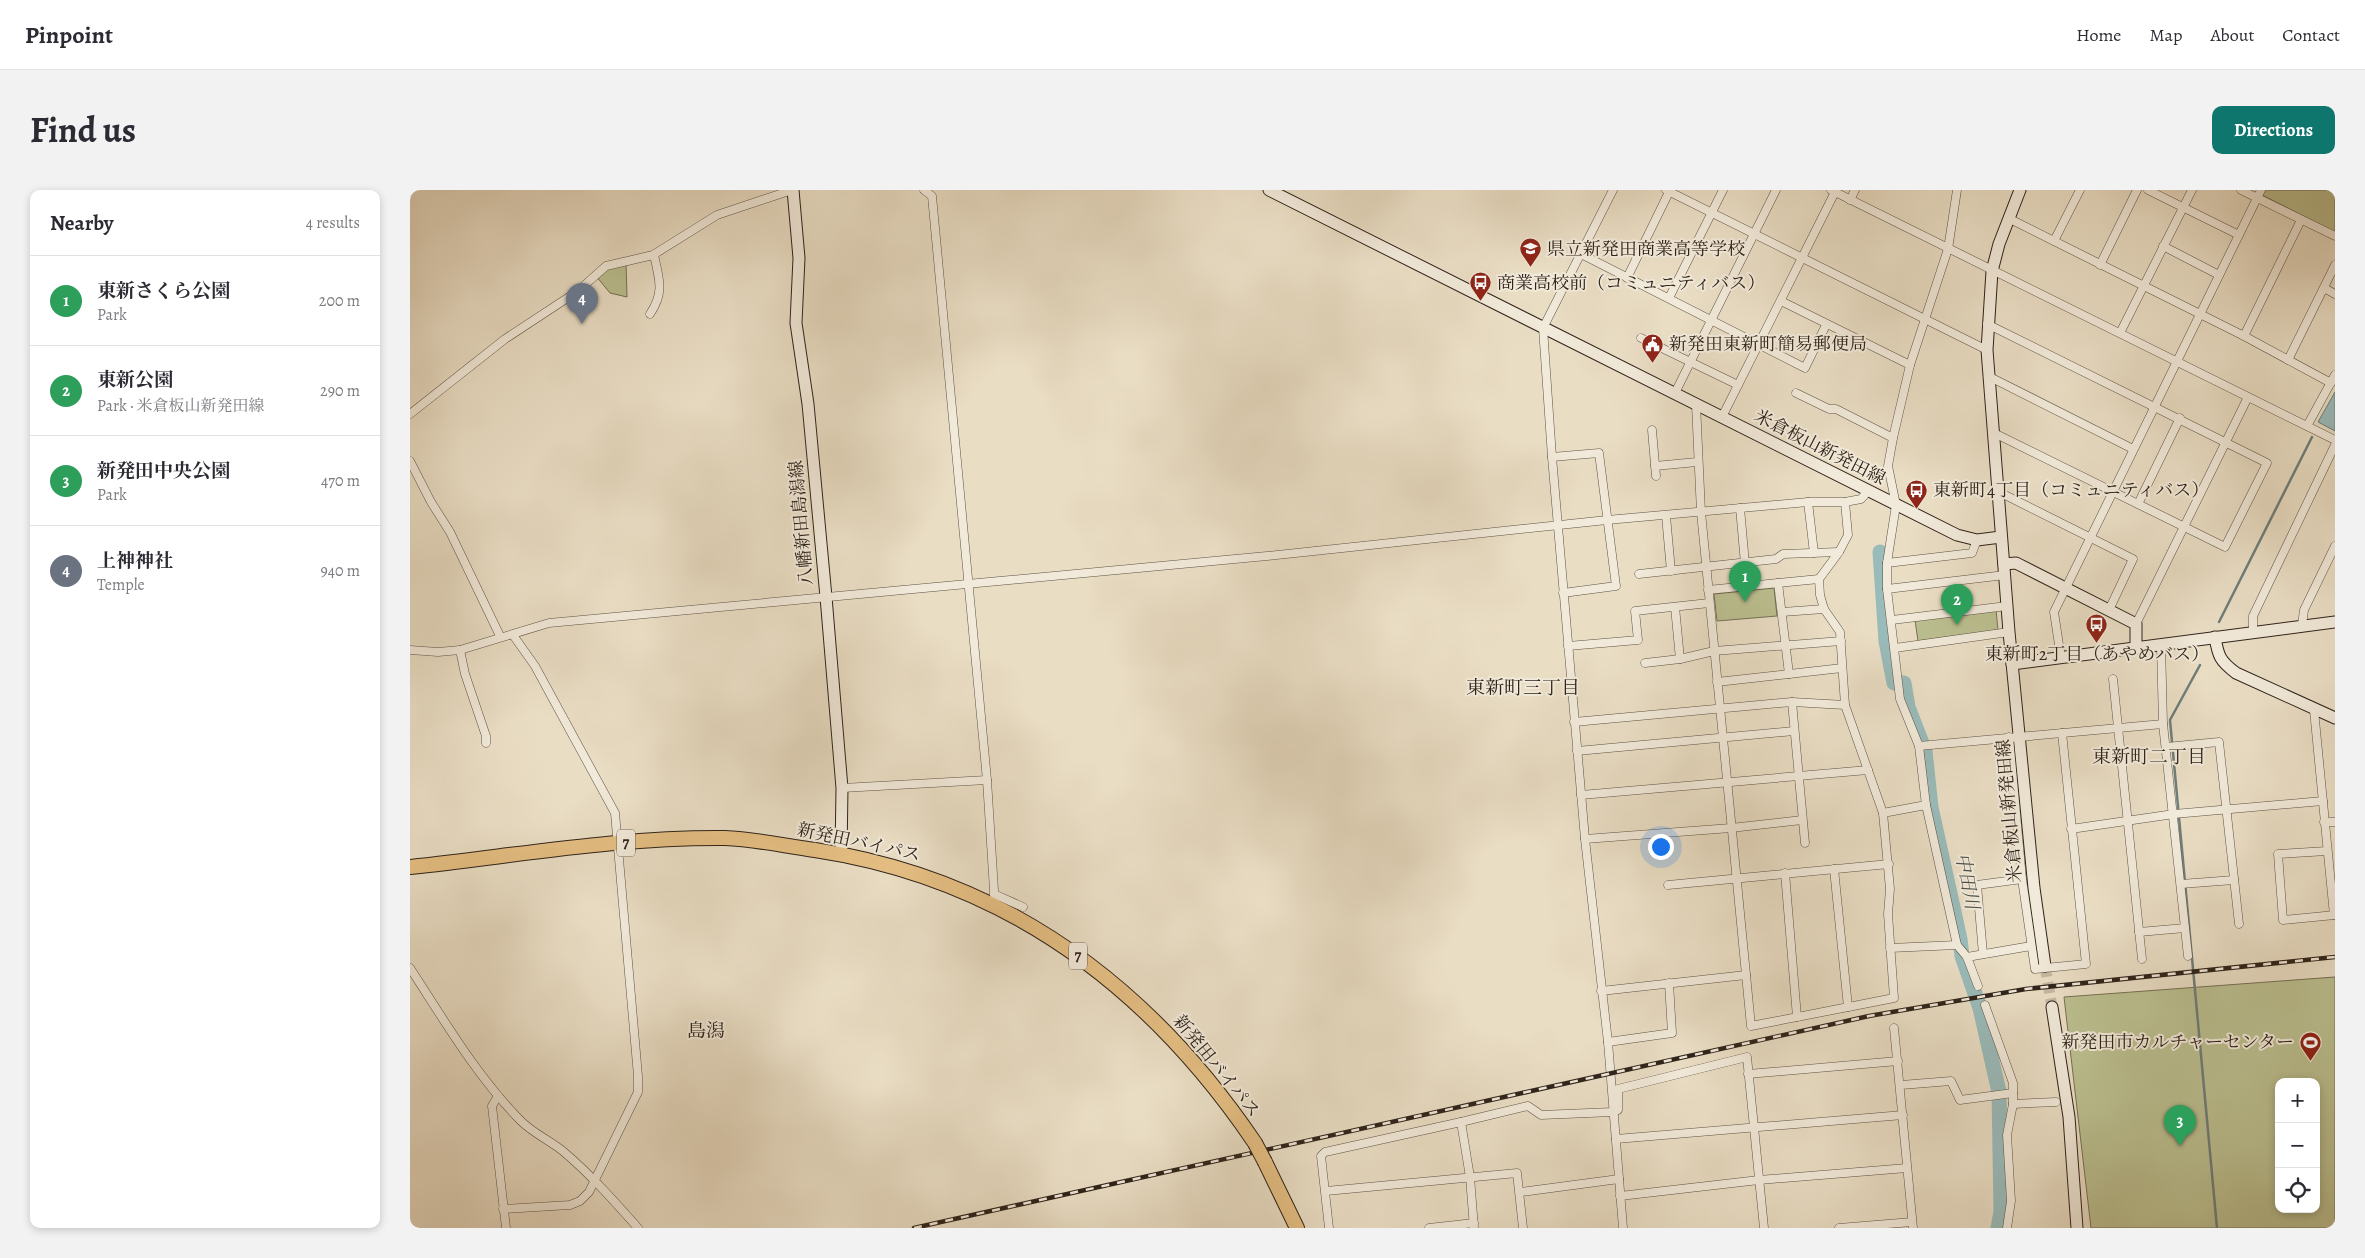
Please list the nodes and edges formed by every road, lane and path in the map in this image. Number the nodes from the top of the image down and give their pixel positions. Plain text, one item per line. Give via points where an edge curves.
1 (792, 190) edge
2 (924, 190) edge
3 (1270, 190) edge
4 (1613, 190) edge
5 (1723, 190) edge
6 (1776, 190) edge
7 (1855, 190) edge
8 (1957, 190) edge
9 (2020, 190) edge
10 (2080, 190) edge
11 (2137, 190) edge
12 (2148, 190) edge
13 (2192, 190) edge
14 (2241, 190) edge
15 (2261, 190) edge
16 (1669, 191) edge
17 (1833, 191) edge
18 (2257, 198) junction
19 (1850, 200) junction
20 (2183, 208) junction
21 (1712, 213) junction
22 (2008, 218) junction
23 (2301, 220) junction
24 (1755, 234) junction
25 (2239, 235) junction
26 (2335, 236) edge
27 (2054, 241) junction
28 (2163, 246) junction
29 (1948, 249) junction
30 (1581, 254) junction
31 (654, 255) junction
32 (1802, 258) junction
33 (2100, 265) junction
34 (2335, 265) edge
35 (1992, 271) junction
36 (2219, 275) junction
37 (1627, 278) junction
38 (2144, 287) junction
39 (2324, 288) junction
40 (2335, 294) edge
41 (1669, 298) junction
42 (1781, 302) junction
43 (650, 314) dead end
44 (2200, 314) junction
45 (1924, 319) junction
46 (1712, 320) junction
47 (1987, 324) junction
48 (1826, 325) junction
49 (1543, 328) junction
50 (2120, 333) junction
51 (2244, 336) junction
52 (1641, 338) dead end
53 (1760, 344) junction
54 (1987, 350) junction
55 (2288, 360) junction
56 (2176, 362) junction
57 (1690, 363) junction
58 (1910, 365) junction
59 (2335, 375) edge
60 (1988, 376) junction
61 (2331, 383) junction
62 (1738, 385) junction
63 (1675, 393) junction
64 (1796, 393) dead end
65 (2248, 397) junction
66 (1696, 404) junction
67 (2155, 406) junction
68 (410, 414) edge
69 (1722, 417) junction
70 (2180, 418) junction
71 (2307, 426) junction
72 (1652, 430) dead end
73 (1992, 432) junction
74 (1893, 438) junction
75 (2335, 440) edge
76 (2226, 442) junction
77 (2335, 444) edge
78 (2133, 449) junction
79 (1552, 457) junction
80 (410, 460) edge
81 (1698, 462) junction
82 (1655, 466) junction
83 (1656, 476) dead end
84 (1868, 490) junction
85 (1997, 491) junction
86 (2113, 491) junction
87 (1808, 502) junction
88 (1845, 502) junction
89 (2138, 504) junction
90 (1896, 505) junction
91 (1740, 508) junction
92 (1701, 512) junction
93 (1666, 516) junction
94 (1607, 520) junction
95 (1558, 526) junction
96 (2184, 526) junction
97 (2001, 537) junction
98 (2090, 538) junction
99 (1977, 540) junction
100 (2335, 546) edge
101 (1839, 552) junction
102 (1814, 553) junction
103 (1745, 563) junction
104 (1887, 563) junction
105 (1706, 568) junction
106 (2005, 570) junction
107 (1671, 571) junction
108 (1638, 574) dead end
109 (1819, 579) junction
110 (968, 583) junction
111 (1778, 583) junction
112 (1747, 586) junction
113 (2065, 588) junction
114 (1887, 589) junction
115 (1708, 590) junction
116 (1563, 593) junction
117 (826, 597) junction
118 (1710, 603) junction
119 (2007, 606) junction
120 (1674, 607) junction
121 (1824, 609) junction
122 (2109, 610) junction
123 (1782, 612) junction
124 (1892, 620) junction
125 (2335, 622) edge
126 (2136, 624) junction
127 (2302, 625) junction
128 (2253, 631) junction
129 (2009, 632) junction
130 (513, 635) junction
131 (500, 636) junction
132 (2215, 637) junction
133 (1841, 641) junction
134 (2161, 644) junction
135 (1786, 645) junction
136 (1568, 646) junction
137 (1895, 648) junction
138 (2136, 648) junction
139 (410, 650) edge
140 (460, 650) junction
141 (1714, 651) junction
142 (2061, 658) junction
143 (1680, 659) junction
144 (1646, 663) dead end
145 (2012, 664) junction
146 (1842, 668) junction
147 (1789, 674) junction
148 (2113, 679) dead end
149 (1717, 682) junction
150 (1792, 702) junction
151 (1844, 705) junction
152 (1720, 709) junction
153 (2314, 710) junction
154 (2335, 718) edge
155 (1574, 722) junction
156 (2163, 724) junction
157 (2118, 728) junction
158 (1794, 731) junction
159 (2062, 733) junction
160 (1723, 737) junction
161 (2015, 737) junction
162 (486, 743) dead end
163 (1919, 746) junction
164 (2166, 747) junction
165 (1577, 751) junction
166 (1868, 770) junction
167 (1798, 776) junction
168 (987, 780) junction
169 (1727, 782) junction
170 (842, 788) junction
171 (1581, 795) junction
172 (2322, 801) junction
173 (1926, 804) junction
174 (2225, 809) junction
175 (1883, 813) junction
176 (2174, 814) junction
177 (1802, 820) junction
178 (2126, 822) junction
179 (2324, 822) junction
180 (2335, 822) edge
181 (1731, 828) junction
182 (2071, 829) junction
183 (1585, 839) junction
184 (1805, 842) dead end
185 (618, 844) junction
186 (2327, 851) junction
187 (841, 854) junction
188 (1889, 864) junction
189 (410, 867) edge
190 (1834, 869) junction
191 (1785, 873) junction
192 (1736, 877) junction
193 (2022, 879) junction
194 (2234, 880) junction
195 (2181, 884) junction
196 (1668, 885) dead end
197 (994, 900) junction
198 (1023, 907) dead end
199 (2335, 915) edge
200 (2239, 924) dead end
201 (2185, 928) junction
202 (2140, 932) junction
203 (1957, 944) junction
204 (2031, 946) junction
205 (1890, 948) junction
206 (1984, 954) junction
207 (2188, 956) dead end
208 (1967, 957) junction
209 (2142, 959) dead end
210 (2045, 966) tunnel mouth
211 (410, 968) edge
212 (1746, 976) junction
213 (1669, 983) junction
214 (1978, 986) dead end
215 (1601, 990) junction
216 (1985, 1005) dead end
217 (1848, 1007) junction
218 (2052, 1007) tunnel mouth
219 (1797, 1017) junction
220 (1894, 1028) dead end
221 (1608, 1042) junction
222 (1898, 1061) junction
223 (1748, 1074) junction
224 (1901, 1085) junction
225 (2013, 1093) junction
226 (498, 1096) junction
227 (2056, 1102) dead end
228 (2012, 1104) junction
229 (1613, 1112) junction
230 (1903, 1115) junction
231 (1461, 1122) junction
232 (1754, 1127) junction
233 (1616, 1139) junction
234 (1908, 1168) junction
235 (1470, 1176) junction
236 (1619, 1180) junction
237 (1759, 1180) junction
238 (595, 1182) junction
239 (1326, 1191) junction
240 (1521, 1192) junction
241 (1620, 1196) junction
242 (503, 1208) junction
243 (1912, 1225) edge
244 (1474, 1226) edge
245 (506, 1228) edge
246 (638, 1228) edge
247 (1297, 1228) edge
248 (1329, 1228) edge
249 (1429, 1228) edge
250 (1523, 1228) edge
251 (1623, 1228) edge
252 (1764, 1228) edge
253 (1839, 1228) edge
254 (2007, 1228) edge
255 (2077, 1228) edge

1 - 31 street via 717,215
1 - 117 main road, 八幡新田島潟線 via 799,258 796,323 808,404
2 - 110 street via 932,196
3 - 49 main road, 米倉板山新発田線
4 - 30 street
5 - 21 street
6 - 24 street
7 - 19 street
8 - 29 street
9 - 22 main road
10 - 27 street
11 - 33 street
12 - 20 street
13 - 20 street
14 - 18 street
15 - 18 street
16 - 21 street
16 - 37 street
17 - 19 street
17 - 32 street
18 - 23 street
18 - 25 street
19 - 29 street
20 - 25 street
20 - 28 street
21 - 24 street
21 - 41 street
22 - 27 street
22 - 35 main road
23 - 26 street
23 - 51 street
24 - 32 street
24 - 46 street
25 - 36 street
27 - 33 street
28 - 36 street
28 - 38 street
29 - 35 street
29 - 45 street
30 - 37 street
30 - 49 street
31 - 43 street via 661,287 659,301
31 - 68 street via 606,266 578,291 505,339
32 - 42 street
32 - 45 street
33 - 38 street
34 - 39 street
35 - 47 main road
35 - 50 street
36 - 44 street
37 - 41 street
38 - 44 street
38 - 50 street
39 - 40 street
39 - 55 street
41 - 46 street
42 - 48 street
42 - 53 street
44 - 51 street
44 - 56 street
45 - 54 street
45 - 58 street
46 - 53 street
46 - 57 street
47 - 54 main road
47 - 67 street
48 - 53 street via 1806,368
48 - 58 street
49 - 63 main road, 米倉板山新発田線
49 - 79 street
50 - 56 street
51 - 55 street
52 - 57 street
53 - 62 street
54 - 60 main road
55 - 61 street
56 - 65 street
56 - 67 street
57 - 62 street
57 - 63 street
58 - 74 street
59 - 61 street
60 - 73 main road
60 - 78 street
61 - 71 street
62 - 69 street
63 - 66 main road, 米倉板山新発田線
64 - 74 street via 1829,410 1836,408
65 - 71 street
65 - 76 street
66 - 69 main road, 米倉板山新発田線
66 - 81 street
67 - 70 street
67 - 78 street
69 - 84 main road, 米倉板山新発田線
70 - 76 street
70 - 89 street
71 - 75 street
72 - 82 street
73 - 85 main road
73 - 86 street
74 - 90 street via 1888,466
76 - 96 street
76 - 96 street via 2267,463 2230,538 2225,547
77 - 128 street via 2253,616
78 - 86 street
79 - 94 street via 1599,453
79 - 95 street
80 - 131 street via 450,532
81 - 82 street
81 - 92 street
82 - 83 street
84 - 88 street via 1862,498
84 - 90 main road, 米倉板山新発田線
85 - 97 main road
85 - 98 street
86 - 89 street
86 - 98 street
87 - 88 street
87 - 91 street
87 - 102 street
88 - 101 street via 1848,535
89 - 96 street
90 - 99 main road, 米倉板山新発田線 via 1957,535
90 - 104 street
91 - 92 street
91 - 103 street
92 - 93 street
92 - 105 street
93 - 94 street
93 - 107 street
94 - 95 street
94 - 116 street via 1616,586
95 - 110 street
95 - 116 street
96 - 126 street
97 - 99 main road, 米倉板山新発田線
97 - 106 main road, 米倉板山新発田線
98 - 113 street
98 - 122 street via 2133,559
99 - 104 street via 1972,553
100 - 127 street via 2304,610
101 - 102 street
101 - 109 street
102 - 103 street via 1783,554 1776,559
103 - 105 street
103 - 112 street
104 - 114 street
105 - 107 street
105 - 115 street
106 - 113 main road via 2016,563
106 - 114 street
106 - 119 main road, 米倉板山新発田線
107 - 108 street
109 - 111 street
109 - 121 street
110 - 117 street
110 - 168 street
111 - 112 street
111 - 123 street
112 - 115 street
113 - 122 main road
113 - 142 street via 2054,612
114 - 124 street
115 - 118 street
116 - 136 street
117 - 130 street via 549,623
117 - 170 main road, 八幡新田島潟線
118 - 120 street
118 - 141 street
119 - 124 street
119 - 129 main road, 米倉板山新発田線
120 - 136 street via 1635,611 1638,640
120 - 143 street
121 - 123 street
121 - 133 street via 1840,632
122 - 126 main road
123 - 135 street
124 - 137 street
125 - 127 main road
126 - 138 main road
127 - 128 main road
128 - 132 main road
129 - 137 street
129 - 145 main road, 米倉板山新発田線
130 - 131 street
130 - 185 street via 535,666 616,813
131 - 140 street
132 - 134 main road
132 - 153 main road via 2218,654 2231,669
133 - 135 street
133 - 146 street
134 - 138 main road
134 - 156 street
135 - 141 street
135 - 147 street
136 - 155 street
137 - 163 street via 1900,699
138 - 142 main road
139 - 140 street
140 - 162 street
141 - 143 street
141 - 149 street
142 - 145 main road
143 - 144 street
145 - 161 main road, 米倉板山新発田線
146 - 147 street
146 - 151 street
147 - 149 street
148 - 157 street
149 - 152 street
150 - 151 street
150 - 152 street
150 - 158 street
151 - 166 street
152 - 155 street
152 - 160 street
153 - 154 main road
153 - 172 street
155 - 165 street
156 - 157 street
156 - 164 street
157 - 159 street
157 - 178 street
158 - 160 street
158 - 167 street
159 - 161 street
159 - 182 street
160 - 165 street
160 - 169 street
161 - 163 street
161 - 193 street
161 - 210 main road, 米倉板山新発田線
163 - 173 street
164 - 174 street via 2219,742
164 - 176 street
165 - 171 street
166 - 167 street
166 - 175 street
167 - 169 street
167 - 177 street
168 - 170 street
168 - 197 street
169 - 171 street
169 - 181 street
170 - 187 main road, 八幡新田島潟線
171 - 183 street
172 - 174 street
172 - 179 street
173 - 175 street
173 - 203 street
174 - 176 street
174 - 194 street
175 - 188 street
176 - 178 street
176 - 195 street
177 - 181 street
177 - 184 street
178 - 182 street
178 - 202 street
179 - 180 street
179 - 186 street
181 - 183 street
181 - 192 street
182 - 204 street via 2086,964 2035,969
183 - 215 street
185 - 187 highway, 新発田バイパス / 7 via 728,838
185 - 189 highway, 新発田バイパス / 7
185 - 238 street via 638,1092
186 - 199 street
186 - 199 street via 2278,854 2283,920
187 - 197 highway, 新発田バイパス / 7 via 922,875
188 - 190 street
188 - 205 street
190 - 191 street
190 - 217 street
191 - 192 street
191 - 219 street
192 - 196 street
192 - 212 street
193 - 204 street
193 - 206 street via 1977,885
194 - 195 street
194 - 200 street
195 - 201 street
197 - 198 street
197 - 247 highway, 新発田バイパス / 7, bridge via 1095,968 1143,1009 1194,1062 1255,1144
201 - 202 street
201 - 207 street
202 - 209 street
203 - 205 street
203 - 208 street
204 - 206 street
205 - 217 street via 1894,998
206 - 208 street
208 - 214 street
211 - 226 street
212 - 213 street
212 - 219 street via 1751,1026
213 - 215 street
213 - 221 street via 1672,1033
215 - 221 street
216 - 225 street via 2013,1083
217 - 219 street
218 - 255 main road via 2069,1117
220 - 222 street
221 - 229 street
222 - 223 street
222 - 224 street
223 - 229 street via 1747,1057 1618,1089 1618,1110
223 - 232 street
224 - 225 street via 1952,1081 1960,1100
224 - 230 street
225 - 228 street
226 - 238 street via 522,1123 563,1151
226 - 242 street via 492,1106
227 - 228 street
228 - 254 street via 2007,1135 2012,1201
229 - 231 street via 1541,1115 1528,1106
229 - 233 street
230 - 232 street
230 - 234 street
231 - 235 street
231 - 239 street via 1325,1152 1321,1156
232 - 233 street
232 - 237 street
233 - 236 street
234 - 237 street
234 - 243 street
235 - 239 street
235 - 240 street via 1518,1173
235 - 244 street
236 - 240 street
236 - 241 street
237 - 241 street
237 - 252 street
238 - 242 street via 580,1201 570,1205
238 - 246 street
239 - 248 street
240 - 250 street
241 - 251 street
242 - 245 street
243 - 253 street
244 - 249 street

